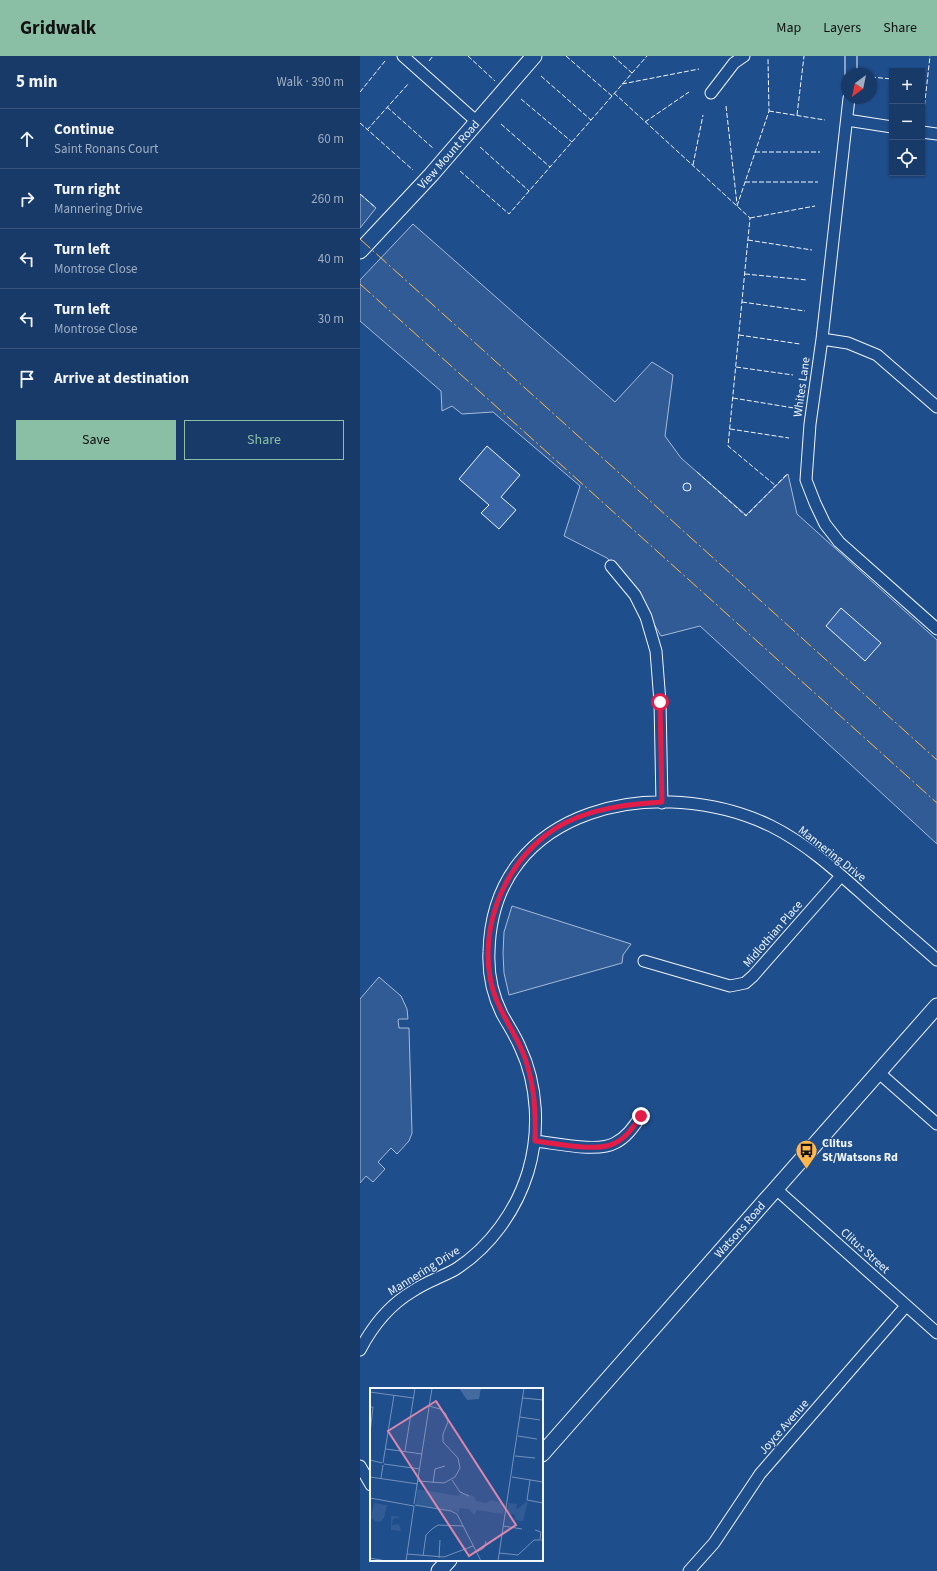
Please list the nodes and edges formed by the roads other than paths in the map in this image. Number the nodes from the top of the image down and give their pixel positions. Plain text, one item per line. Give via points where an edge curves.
1 (404, 56) edge
2 (534, 56) edge
3 (744, 56) edge
4 (851, 56) edge
5 (851, 68) edge
6 (711, 93) dead end
7 (848, 104) edge
8 (847, 120) junction
9 (476, 121) junction
10 (889, 127) edge
11 (925, 132) edge
12 (937, 134) edge
13 (360, 251) edge
14 (822, 339) junction
15 (937, 407) edge
16 (611, 566) dead end
17 (937, 629) edge
18 (662, 802) junction
19 (841, 876) junction
20 (937, 960) edge
21 (644, 961) dead end
22 (937, 1006) edge
23 (878, 1072) junction
24 (641, 1116) dead end
25 (937, 1124) edge
26 (535, 1141) junction
27 (776, 1189) junction
28 (906, 1306) junction
29 (937, 1333) edge
30 (360, 1350) edge
31 (543, 1453) edge
32 (360, 1466) edge
33 (370, 1483) edge
34 (448, 1561) edge
35 (439, 1571) edge
36 (689, 1571) edge

1 - 9 street
2 - 9 street, View Mount Road
3 - 6 street via 734,63
4 - 5 street
7 - 8 street, Whites Lane
8 - 10 street
8 - 14 street, Whites Lane
9 - 13 street, View Mount Road
11 - 12 street
14 - 15 street via 848,343 877,355
14 - 17 street, Whites Lane via 810,424 806,480 815,503 825,524 839,542
16 - 18 street via 635,595 646,617 656,650
18 - 19 street, Mannering Drive via 716,808 770,826 806,847
18 - 26 street, Mannering Drive via 615,806 558,827 542,839 517,865 493,914 490,934 490,976 501,1012 520,1046 530,1074 534,1098
19 - 20 street, Mannering Drive
19 - 21 street, Midlothian Place via 745,983 730,986
22 - 23 street, Watsons Road
23 - 25 street
23 - 27 street, Watsons Road
24 - 26 street via 624,1137 615,1144 605,1147
26 - 30 street, Mannering Drive via 528,1172 515,1204 497,1231 458,1267 414,1290 387,1310
27 - 28 street, Clitus Street
27 - 31 street, Watsons Road
28 - 29 street, Clitus Street
28 - 36 street, Joyce Avenue via 760,1474 714,1543
32 - 33 street
34 - 35 street

